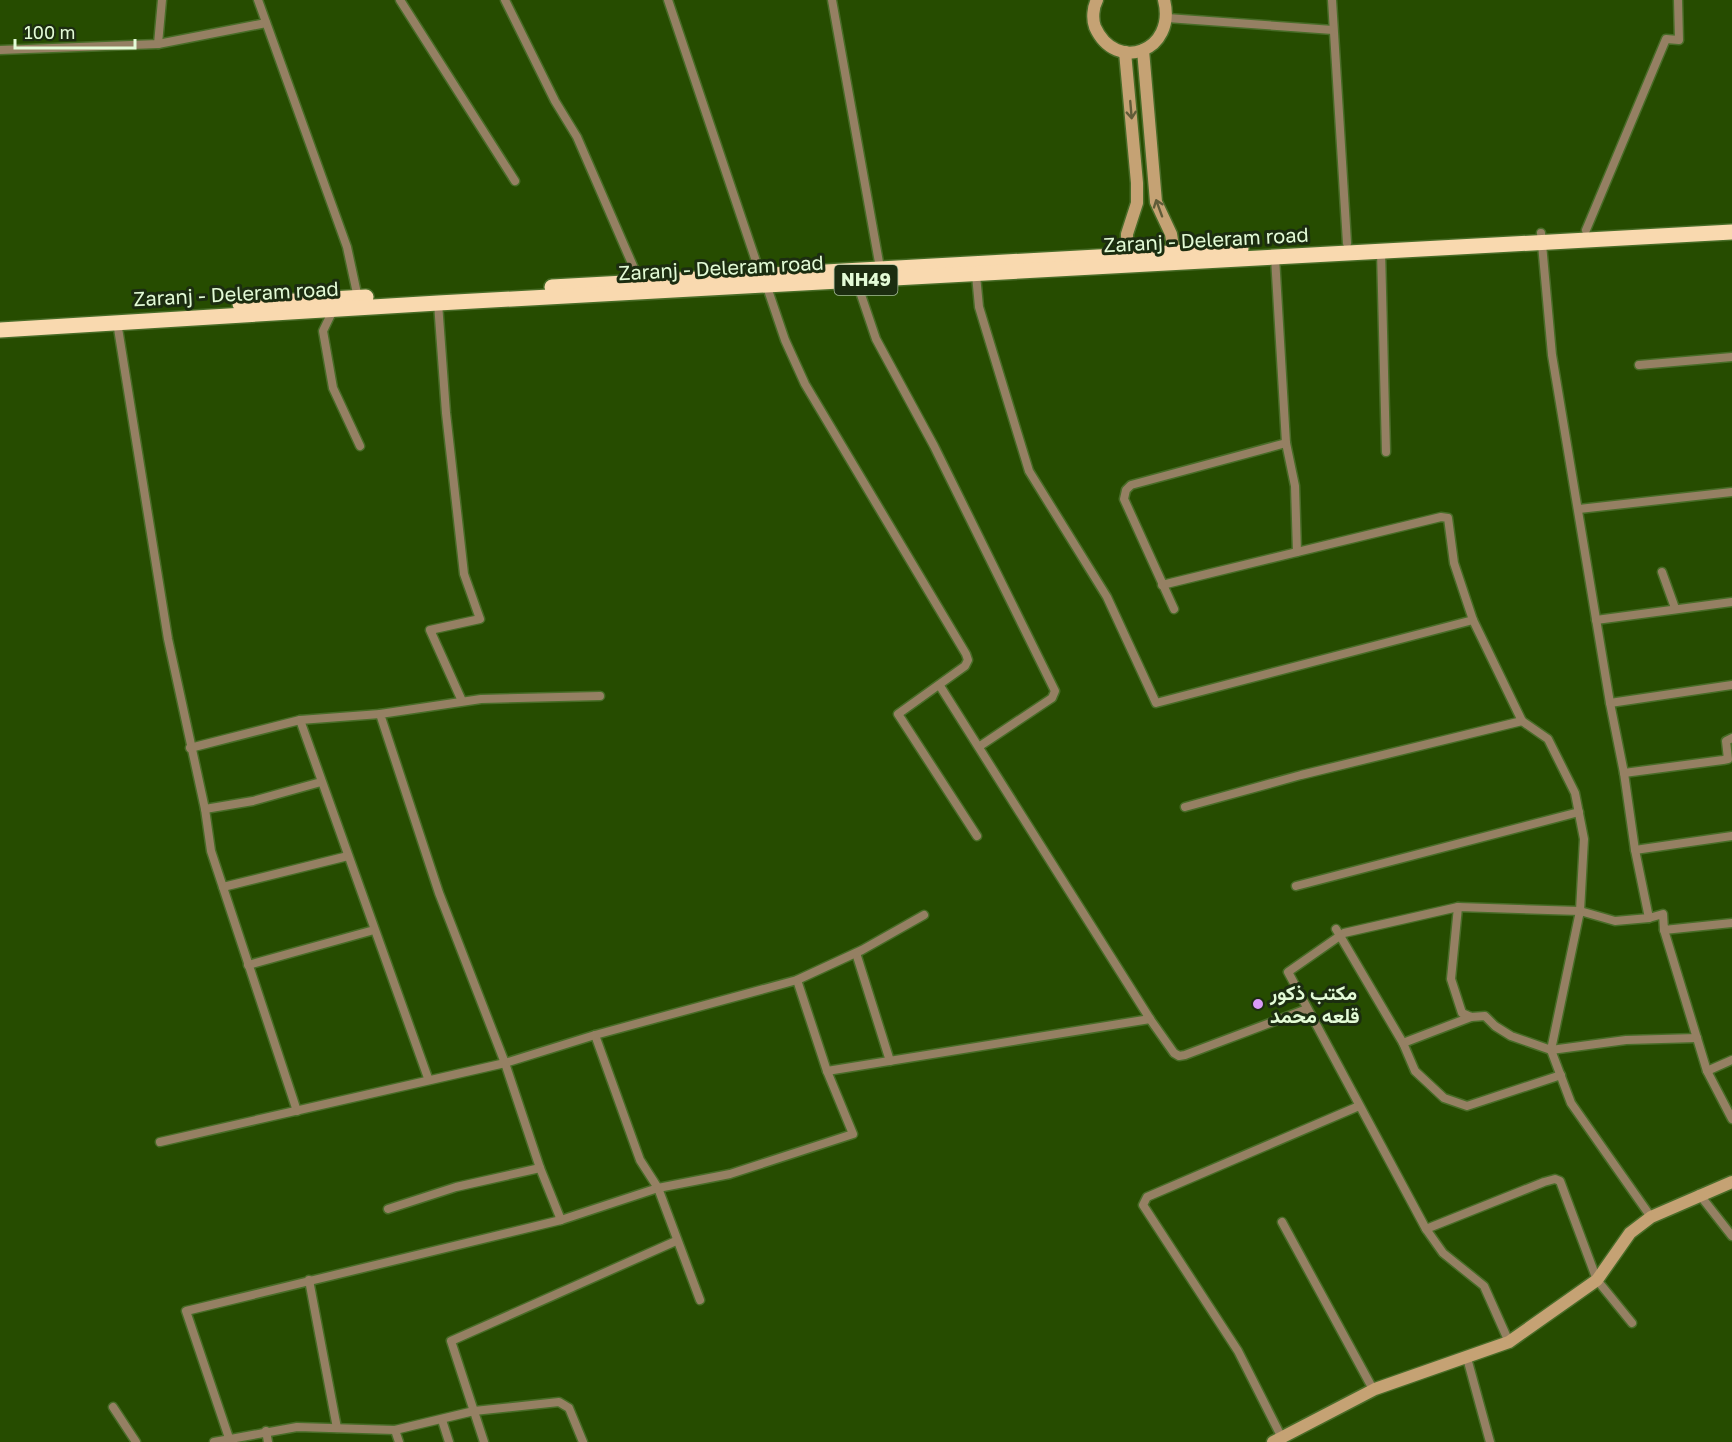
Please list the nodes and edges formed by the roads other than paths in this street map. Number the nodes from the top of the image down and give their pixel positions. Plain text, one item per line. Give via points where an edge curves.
1 (162, 0) edge
2 (258, 0) edge
3 (400, 0) edge
4 (505, 0) edge
5 (668, 0) edge
6 (832, 0) edge
7 (1097, 0) edge
8 (1164, 0) edge
9 (1332, 0) edge
10 (1678, 0) edge
11 (1167, 18) junction
12 (266, 23) junction
13 (1333, 30) junction
14 (158, 44) junction
15 (0, 50) edge
16 (1143, 50) junction
17 (1125, 52) junction
18 (515, 181) dead end
19 (1732, 223) edge
20 (1586, 230) junction
21 (1732, 232) edge
22 (1540, 238) junction
23 (1347, 243) junction
24 (1381, 251) junction
25 (1275, 257) junction
26 (1174, 258) junction
27 (1127, 260) junction
28 (880, 268) junction
29 (976, 275) junction
30 (855, 276) junction
31 (640, 282) junction
32 (764, 282) junction
33 (358, 298) junction
34 (438, 303) junction
35 (333, 304) junction
36 (0, 320) edge
37 (117, 322) junction
38 (0, 330) edge
39 (1732, 357) edge
40 (1639, 365) dead end
41 (1286, 443) junction
42 (360, 446) dead end
43 (1386, 452) dead end
44 (1732, 492) edge
45 (1579, 508) junction
46 (1297, 552) junction
47 (1662, 572) dead end
48 (1162, 585) junction
49 (1732, 602) edge
50 (1675, 608) junction
51 (1174, 609) dead end
52 (1473, 620) junction
53 (1596, 620) junction
54 (1732, 685) edge
55 (940, 686) junction
56 (600, 696) dead end
57 (462, 701) junction
58 (1610, 703) junction
59 (380, 714) junction
60 (300, 720) junction
61 (1522, 721) junction
62 (1732, 738) edge
63 (980, 746) junction
64 (190, 748) junction
65 (1624, 773) junction
66 (321, 782) junction
67 (1185, 807) dead end
68 (205, 809) junction
69 (1579, 812) junction
70 (977, 836) dead end
71 (1732, 836) edge
72 (1635, 850) junction
73 (348, 856) junction
74 (1296, 886) dead end
75 (223, 887) junction
76 (1458, 907) junction
77 (1580, 911) junction
78 (924, 915) dead end
79 (1649, 918) junction
80 (1732, 922) edge
81 (374, 930) junction
82 (1664, 930) junction
83 (1337, 933) junction
84 (856, 953) junction
85 (248, 964) junction
86 (798, 980) junction
87 (1307, 1009) junction
88 (1471, 1017) junction
89 (1149, 1019) junction
90 (595, 1035) junction
91 (1696, 1038) junction
92 (1403, 1043) junction
93 (1551, 1050) junction
94 (1732, 1060) edge
95 (890, 1061) junction
96 (505, 1063) junction
97 (826, 1071) junction
98 (1707, 1071) junction
99 (1561, 1075) junction
100 (428, 1078) junction
101 (1359, 1106) junction
102 (297, 1111) junction
103 (1732, 1119) edge
104 (160, 1142) dead end
105 (540, 1168) junction
106 (1732, 1182) edge
107 (658, 1188) junction
108 (1699, 1194) junction
109 (388, 1209) dead end
110 (1651, 1217) junction
111 (561, 1220) junction
112 (1282, 1222) dead end
113 (1426, 1229) junction
114 (1732, 1236) edge
115 (676, 1241) junction
116 (309, 1280) junction
117 (1597, 1280) junction
118 (700, 1300) dead end
119 (1632, 1323) dead end
120 (1509, 1342) junction
121 (1467, 1358) junction
122 (1374, 1391) junction
123 (113, 1407) dead end
124 (474, 1411) junction
125 (442, 1419) junction
126 (337, 1428) junction
127 (395, 1430) junction
128 (266, 1431) junction
129 (229, 1438) junction
130 (1277, 1439) edge
131 (136, 1442) edge
132 (214, 1442) edge
133 (268, 1442) edge
134 (399, 1442) edge
135 (449, 1442) edge
136 (484, 1442) edge
137 (583, 1442) edge
138 (1490, 1442) edge

1 - 14 street
2 - 12 street
3 - 18 street
4 - 31 street via 577,137
5 - 32 street
6 - 28 street
7 - 17 street via 1093,22 1100,38 1114,50
8 - 11 street
9 - 13 street
10 - 20 street via 1679,40 1666,39
11 - 13 street
11 - 16 street via 1162,35
12 - 14 street
12 - 33 street via 347,247
13 - 23 street
14 - 15 street
16 - 17 street
26 -> 16 street via 1171,234 1156,202
17 -> 27 street via 1137,183 1137,203 1127,234
19 - 20 highway, Zaranj - Deleram road / NH49
20 - 22 highway, Zaranj - Deleram road / NH49
21 - 22 highway, Zaranj - Deleram road / NH49
22 - 23 highway, Zaranj - Deleram road / NH49
22 - 24 highway, Zaranj - Deleram road / NH49
22 - 45 street via 1552,355
23 - 26 highway, Zaranj - Deleram road / NH49
24 - 25 highway, Zaranj - Deleram road / NH49
24 - 43 street
25 - 26 highway, Zaranj - Deleram road / NH49
25 - 41 street
26 - 27 highway, Zaranj - Deleram road / NH49
27 - 28 highway, Zaranj - Deleram road / NH49
27 - 29 highway, Zaranj - Deleram road / NH49
28 - 30 highway, Zaranj - Deleram road / NH49
29 - 30 highway, Zaranj - Deleram road / NH49
29 - 52 street via 979,307 1029,471 1107,597 1156,703
30 - 32 highway, Zaranj - Deleram road / NH49
30 - 63 street via 876,339 934,446 1055,691 1052,698
31 - 32 highway, Zaranj - Deleram road / NH49
31 - 33 highway, Zaranj - Deleram road / NH49
32 - 34 highway, Zaranj - Deleram road / NH49
32 - 55 street via 806,384 966,654 965,666
33 - 35 highway, Zaranj - Deleram road / NH49
34 - 35 highway, Zaranj - Deleram road / NH49
34 - 57 street via 464,574 480,619 430,630
35 - 36 highway, Zaranj - Deleram road / NH49
35 - 37 highway, Zaranj - Deleram road / NH49
35 - 42 street via 323,331 333,388
37 - 38 highway, Zaranj - Deleram road / NH49
37 - 64 street via 168,639
39 - 40 street
41 - 46 street via 1294,486
41 - 48 street via 1131,485 1126,490 1124,499
44 - 45 street
45 - 53 street
46 - 48 street
46 - 52 street via 1448,518 1454,563
47 - 50 street
48 - 51 street
49 - 50 street
50 - 53 street
52 - 61 street
53 - 58 street
54 - 58 street
55 - 63 street
55 - 70 street via 898,714
56 - 57 street
57 - 59 street
58 - 65 street
59 - 60 street
59 - 96 street via 439,893
60 - 64 street
60 - 66 street
61 - 67 street
61 - 69 street via 1548,738 1575,793
62 - 65 street via 1726,741 1728,759
63 - 89 street
64 - 68 street
65 - 72 street
66 - 68 street via 253,801
66 - 73 street
68 - 75 street via 211,851
69 - 74 street
69 - 77 street via 1584,839
71 - 72 street
72 - 79 street
73 - 75 street
73 - 81 street
75 - 85 street
76 - 77 street
76 - 83 street
76 - 88 street via 1451,979 1462,1013
77 - 79 street via 1615,921
77 - 93 street
78 - 84 street
79 - 82 street via 1663,914
80 - 82 street
81 - 85 street
81 - 100 street
82 - 91 street
83 - 87 street via 1288,972
83 - 92 street
84 - 86 street
84 - 95 street
85 - 102 street
86 - 90 street
86 - 97 street
87 - 89 street via 1179,1056
87 - 101 street
88 - 92 street
88 - 93 street via 1485,1016 1511,1036
89 - 95 street
90 - 96 street
90 - 107 street via 640,1160
91 - 93 street via 1626,1040
91 - 98 street
92 - 99 street via 1415,1071 1444,1098 1467,1106
93 - 99 street
94 - 98 street
95 - 97 street
96 - 100 street
96 - 105 street
97 - 107 street via 853,1134 730,1174
98 - 103 street
99 - 110 street via 1571,1103
100 - 102 street
101 - 113 street
101 - 130 street via 1147,1197 1143,1205 1238,1351
102 - 104 street
105 - 109 street via 456,1187
105 - 111 street
106 - 108 street
107 - 111 street
107 - 115 street
108 - 110 street
108 - 114 street
110 - 117 street via 1630,1233
111 - 116 street
112 - 122 street
113 - 117 street via 1555,1179 1563,1184
113 - 120 street via 1443,1252 1484,1286
115 - 118 street
115 - 124 street via 451,1341
116 - 126 street
116 - 129 street via 186,1311
117 - 119 street
117 - 120 street
120 - 121 street
121 - 122 street
121 - 138 street
122 - 130 street
123 - 131 street
124 - 125 street
124 - 136 street
124 - 137 street via 559,1402 568,1408
125 - 127 street
125 - 135 street
126 - 127 street
126 - 128 street
127 - 134 street
128 - 129 street
128 - 133 street
129 - 132 street

